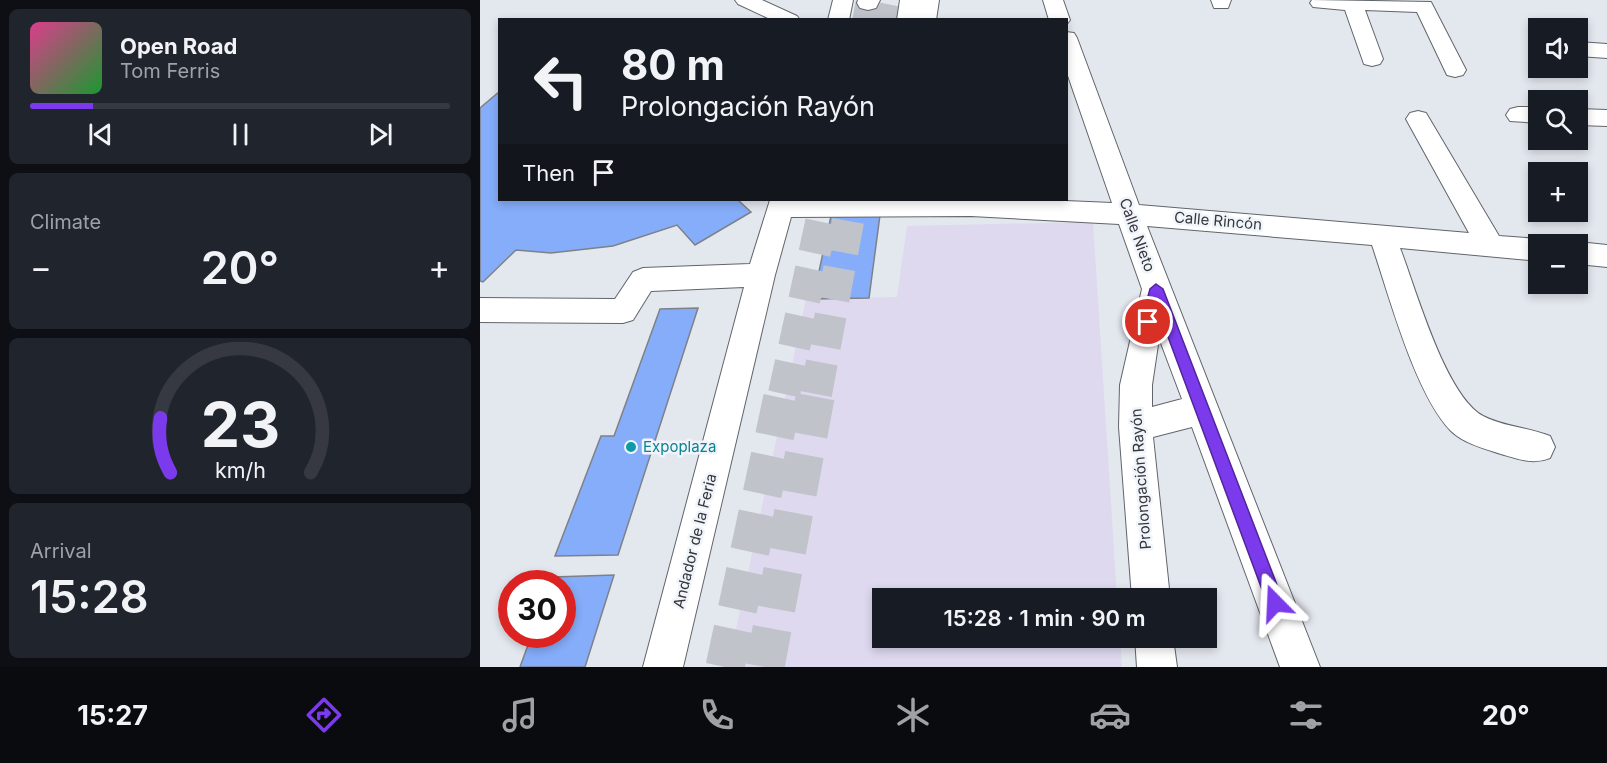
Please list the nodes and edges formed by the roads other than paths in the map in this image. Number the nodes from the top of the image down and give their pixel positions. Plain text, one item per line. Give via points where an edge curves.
1 (745, 0) edge
2 (843, 0) edge
3 (929, 0) edge
4 (1053, 0) edge
5 (1377, 2) edge
6 (1320, 3) dead end
7 (1353, 4) junction
8 (786, 18) edge
9 (838, 18) edge
10 (926, 18) edge
11 (1059, 18) edge
12 (1068, 44) edge
13 (1588, 50) edge
14 (1607, 51) edge
15 (1372, 59) dead end
16 (1455, 70) dead end
17 (1588, 117) edge
18 (1607, 118) edge
19 (1418, 119) dead end
20 (902, 202) edge
21 (782, 203) edge
22 (1129, 214) junction
23 (1382, 236) junction
24 (1490, 245) junction
25 (1528, 249) edge
26 (1588, 254) edge
27 (1607, 256) edge
28 (761, 275) junction
29 (1156, 289) junction
30 (480, 310) edge
31 (1202, 409) junction
32 (1135, 427) junction
33 (1538, 447) dead end
34 (1150, 588) edge
35 (1155, 648) edge
36 (663, 667) edge
37 (1157, 667) edge
38 (1300, 667) edge

1 - 8 street
2 - 9 street
3 - 10 street
4 - 11 street
5 - 7 street
5 - 16 street via 1426,8
6 - 7 street
7 - 15 street
12 - 22 street, Calle Nieto
13 - 14 street
17 - 18 street
19 - 24 street
20 - 21 street, Andador de la Feria
20 - 22 street, Calle Rincón
21 - 28 street, Andador de la Feria
22 - 23 street, Calle Rincón
22 - 29 street, Calle Nieto
23 - 24 street, Calle Rincón
23 - 33 street via 1438,385 1463,421 1497,438
24 - 25 street, Calle Rincón
26 - 27 street
28 - 30 street via 643,280 623,311
28 - 36 street, Andador de la Feria
29 - 31 street, Calle Nieto
29 - 32 street, Prolongación Rayón via 1136,385
31 - 32 street
31 - 38 street, Calle Nieto
32 - 34 street, Prolongación Rayón
35 - 37 street

